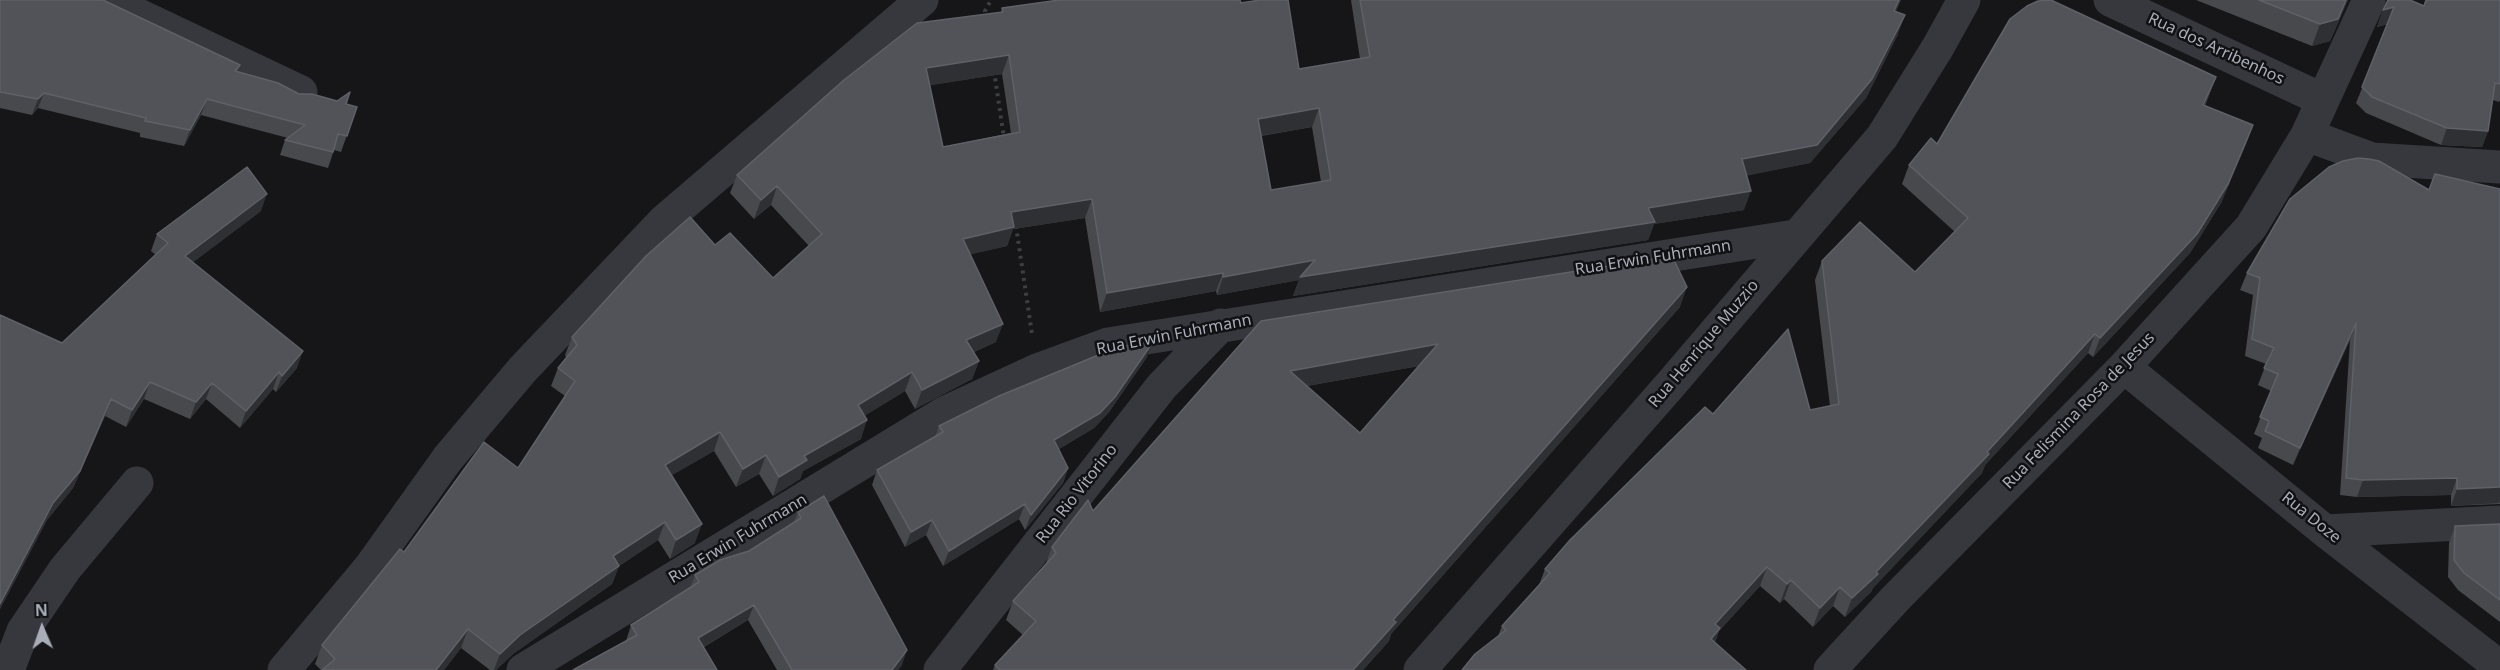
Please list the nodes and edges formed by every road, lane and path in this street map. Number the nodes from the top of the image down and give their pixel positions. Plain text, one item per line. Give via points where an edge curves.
1 (107, 0) edge
2 (922, 0) edge
3 (991, 0) edge
4 (1964, 0) edge
5 (2110, 0) edge
6 (2369, 0) edge
7 (987, 23) edge
8 (994, 69) edge
9 (301, 92) edge
10 (2321, 99) junction
11 (2307, 135) junction
12 (1004, 139) edge
13 (2500, 167) edge
14 (1016, 220) edge
15 (1795, 236) junction
16 (1221, 325) junction
17 (2124, 367) junction
18 (1037, 370) junction
19 (137, 483) dead end
20 (2500, 522) edge
21 (2325, 531) junction
22 (2500, 667) edge
23 (526, 669) edge
24 (8, 670) edge
25 (284, 670) edge
26 (940, 670) edge
27 (1420, 670) edge
28 (1830, 670) edge

1 - 9 street
2 - 25 street via 665,220 591,297 523,369 448,458 370,567
3 - 7 path via 985,11
4 - 15 street, Rua Henrique Muzzio via 1881,137
5 - 10 street, Rua dos Arribenhos
6 - 10 street, Rua Felismina Rosa de Jesus
8 - 12 path
10 - 11 street, Rua Felismina Rosa de Jesus
11 - 13 street via 2372,159
11 - 17 street, Rua Felismina Rosa de Jesus via 2251,227
14 - 18 path
15 - 16 street, Rua Erwin Fuhrmann
15 - 27 street, Rua Henrique Muzzio
16 - 18 street, Rua Erwin Fuhrmann via 1108,344
16 - 26 street, Rua Rio Vitorino via 1162,386
17 - 21 street, Rua Doze
17 - 28 street, Rua Felismina Rosa de Jesus via 1896,597
18 - 23 street, Rua Erwin Fuhrmann via 944,413
19 - 24 street via 65,569 23,631
20 - 21 street
21 - 22 street, Rua Doze

